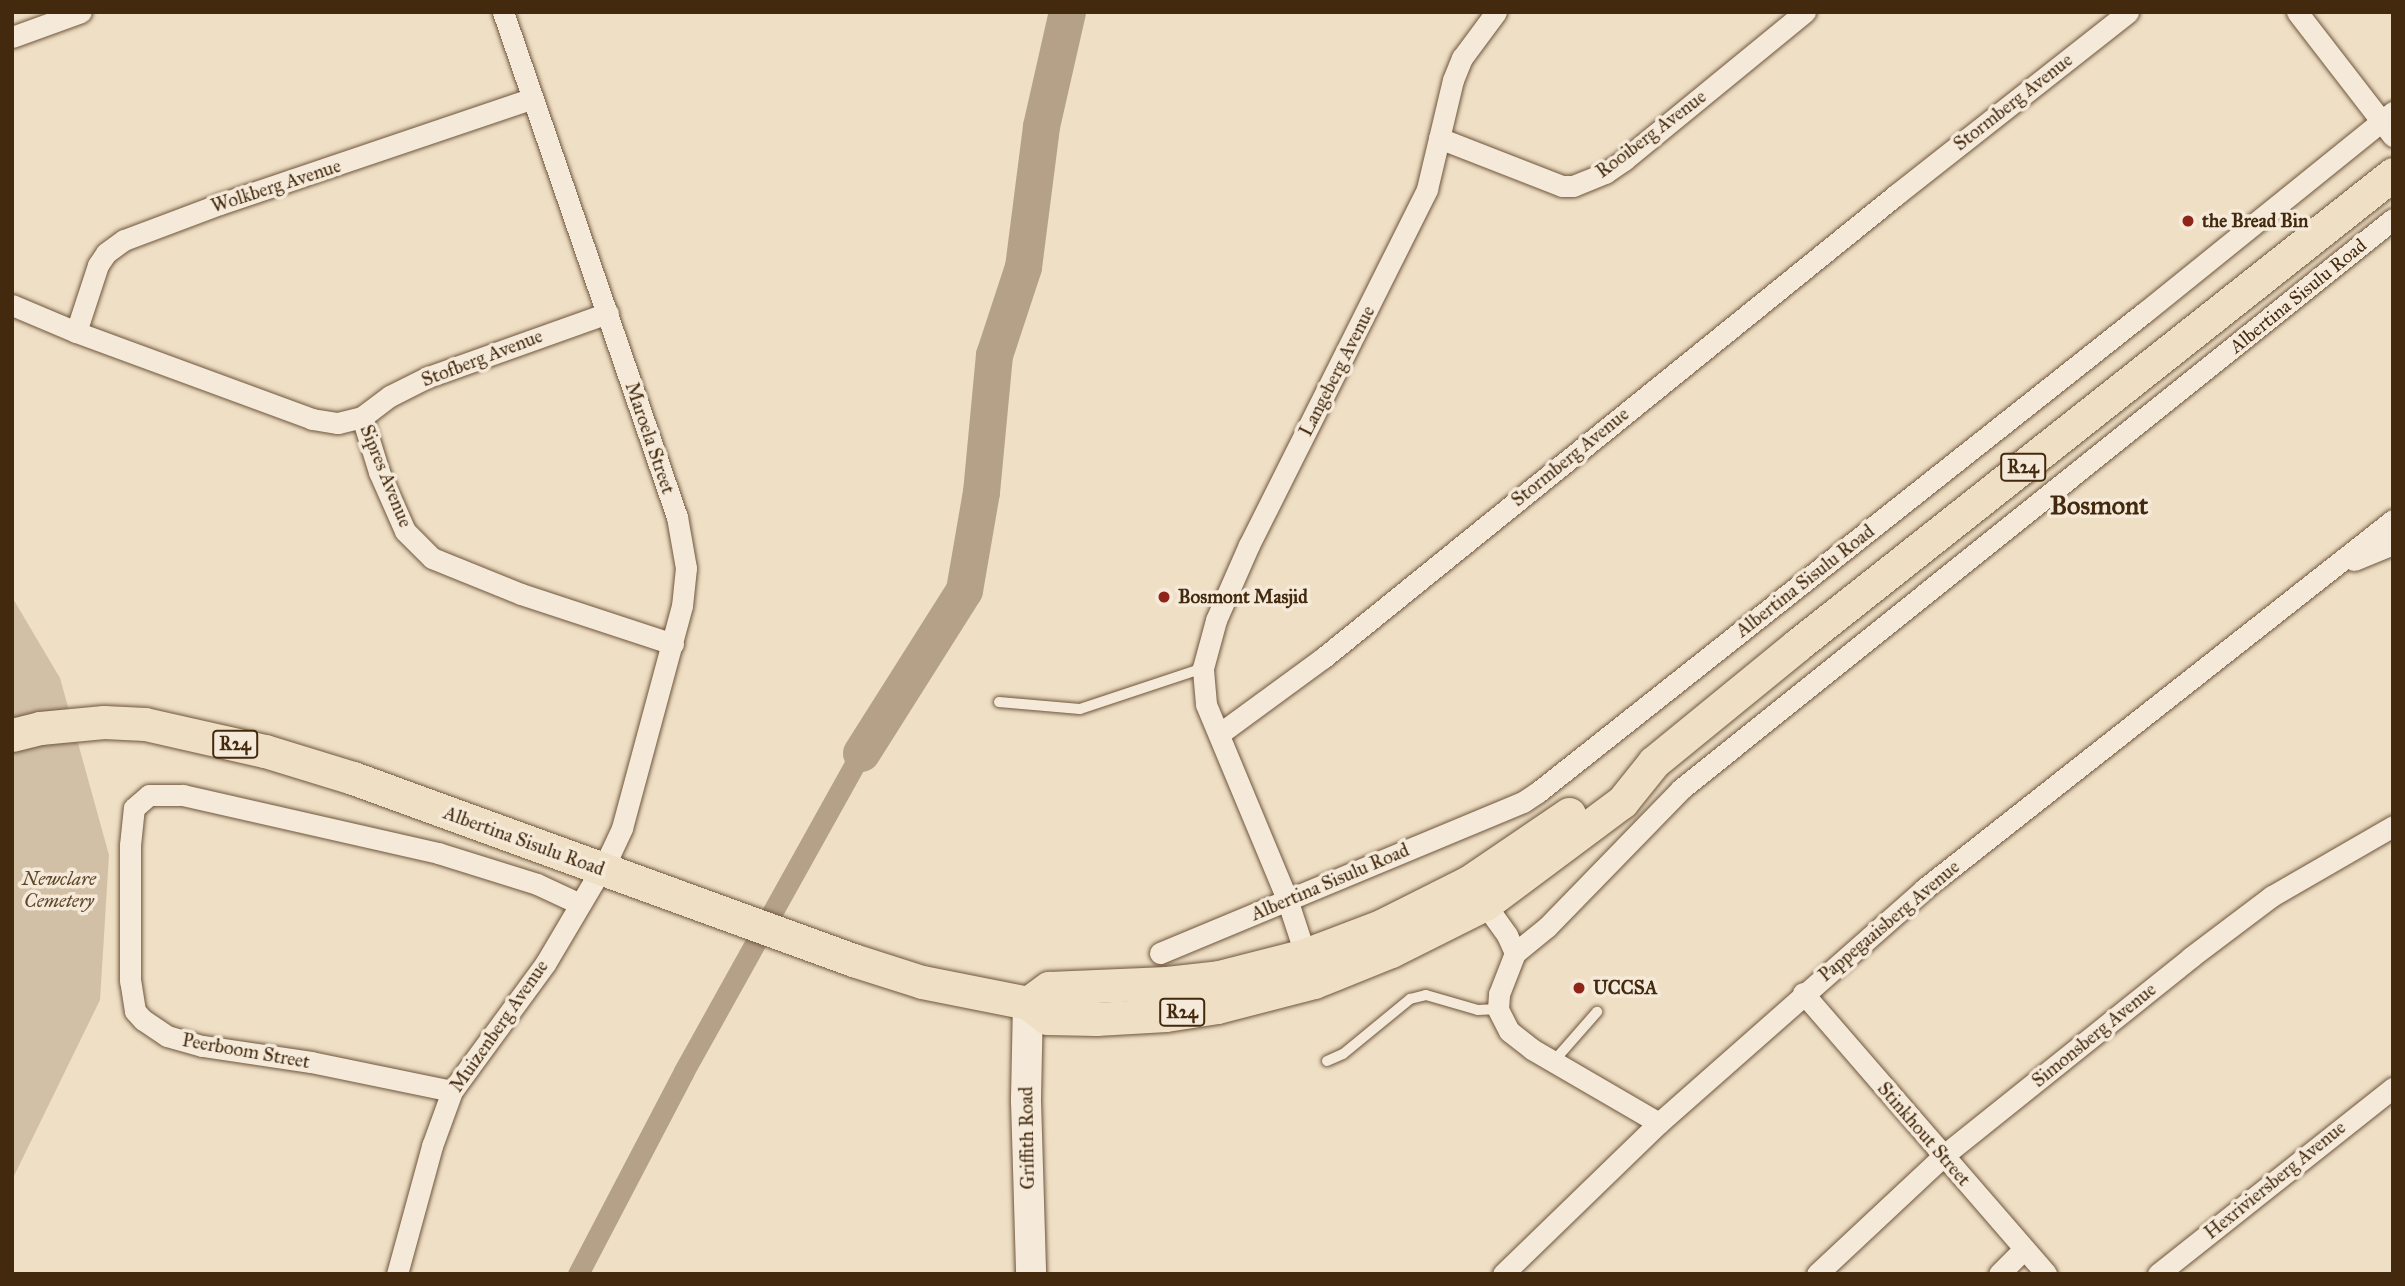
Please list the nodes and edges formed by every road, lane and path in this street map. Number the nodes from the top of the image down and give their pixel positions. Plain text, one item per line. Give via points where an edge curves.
1 (81, 12) edge
2 (503, 12) edge
3 (1496, 12) edge
4 (1805, 12) edge
5 (2127, 12) edge
6 (2297, 12) edge
7 (12, 37) edge
8 (531, 99) junction
9 (2389, 123) edge
10 (1439, 138) junction
11 (2393, 174) edge
12 (2393, 219) edge
13 (12, 306) edge
14 (608, 313) junction
15 (76, 332) junction
16 (362, 417) junction
17 (2393, 520) edge
18 (2393, 544) edge
19 (2332, 569) junction
20 (673, 644) junction
21 (1203, 668) junction
22 (999, 702) dead end
23 (1219, 734) junction
24 (12, 735) edge
25 (141, 800) joint
26 (2393, 826) edge
27 (601, 870) junction
28 (1477, 893) junction
29 (1287, 899) junction
30 (579, 904) junction
31 (1160, 953) dead end
32 (1515, 953) junction
33 (1309, 968) junction
34 (1803, 993) junction
35 (1028, 1003) junction
36 (1497, 1009) junction
37 (1597, 1012) dead end
38 (1327, 1061) dead end
39 (1553, 1062) junction
40 (2393, 1088) edge
41 (452, 1091) junction
42 (1659, 1123) junction
43 (1943, 1156) junction
44 (2024, 1249) junction
45 (397, 1274) edge
46 (1031, 1274) edge
47 (1503, 1274) edge
48 (1817, 1274) edge
49 (1999, 1274) edge
50 (2046, 1274) edge
51 (2158, 1274) edge

1 - 7 street
2 - 8 street, Maroela Street
3 - 10 street, Langeberg Avenue via 1462,58
4 - 10 street, Rooiberg Avenue via 1624,160 1573,186 1562,186
5 - 23 street, Stormberg Avenue via 1323,658
6 - 9 street
8 - 14 street, Maroela Street
8 - 15 street, Wolkberg Avenue via 124,240 98,265
9 - 29 street, Albertina Sisulu Road via 1538,792
10 - 21 street, Langeberg Avenue via 1418,211 1249,545 1216,620
11 - 28 main road, Albertina Sisulu Road / R24 via 1654,762 1622,802
12 - 32 street, Albertina Sisulu Road via 1681,789 1547,927
13 - 15 street, Sipres Avenue
14 - 16 street, Stofberg Avenue via 428,377
14 - 20 street, Maroela Street via 686,553 682,606
15 - 16 street, Sipres Avenue via 312,419 338,423
16 - 20 street, Sipres Avenue via 379,472 405,531 418,547 450,566 521,594
17 - 19 street, Pappegaaisberg Avenue
18 - 19 street, Pappegaaisberg Avenue
19 - 34 street, Pappegaaisberg Avenue via 1924,889
20 - 27 street, Maroela Street via 633,794
21 - 22 lane via 1080,709
21 - 23 street, Langeberg Avenue via 1206,704
23 - 29 street
24 - 27 main road, Albertina Sisulu Road / R24 via 104,722 183,731 353,778
25 - 30 street, Albertina Sisulu Road via 169,793 373,837 483,866
25 - 41 street, Peerboom Street via 132,819 130,981 135,1011 143,1020 167,1036 202,1046 311,1062
26 - 43 street, Simonsberg Avenue via 2263,903
27 - 30 street, Muizenberg Avenue
27 - 35 main road, Albertina Sisulu Road / R24 via 922,982
28 - 32 street
28 - 33 main road, Albertina Sisulu Road / R24 via 1381,926
29 - 31 street, Albertina Sisulu Road
29 - 33 street
30 - 41 street, Muizenberg Avenue via 545,964
32 - 36 street
33 - 35 main road, Albertina Sisulu Road / R24 via 1167,983 1049,988
34 - 42 street, Pappegaaisberg Avenue
34 - 43 street, Stinkhout Street
35 - 46 street, Griffith Road
36 - 38 lane via 1478,1010 1426,995 1410,999 1343,1054
36 - 39 street via 1514,1037
37 - 39 lane
39 - 42 street
40 - 51 street, Hexriviersberg Avenue
41 - 45 street, Muizenberg Avenue
42 - 47 street
43 - 44 street, Stinkhout Street
43 - 48 street, Simonsberg Avenue
44 - 49 street
44 - 50 street, Stinkhout Street

